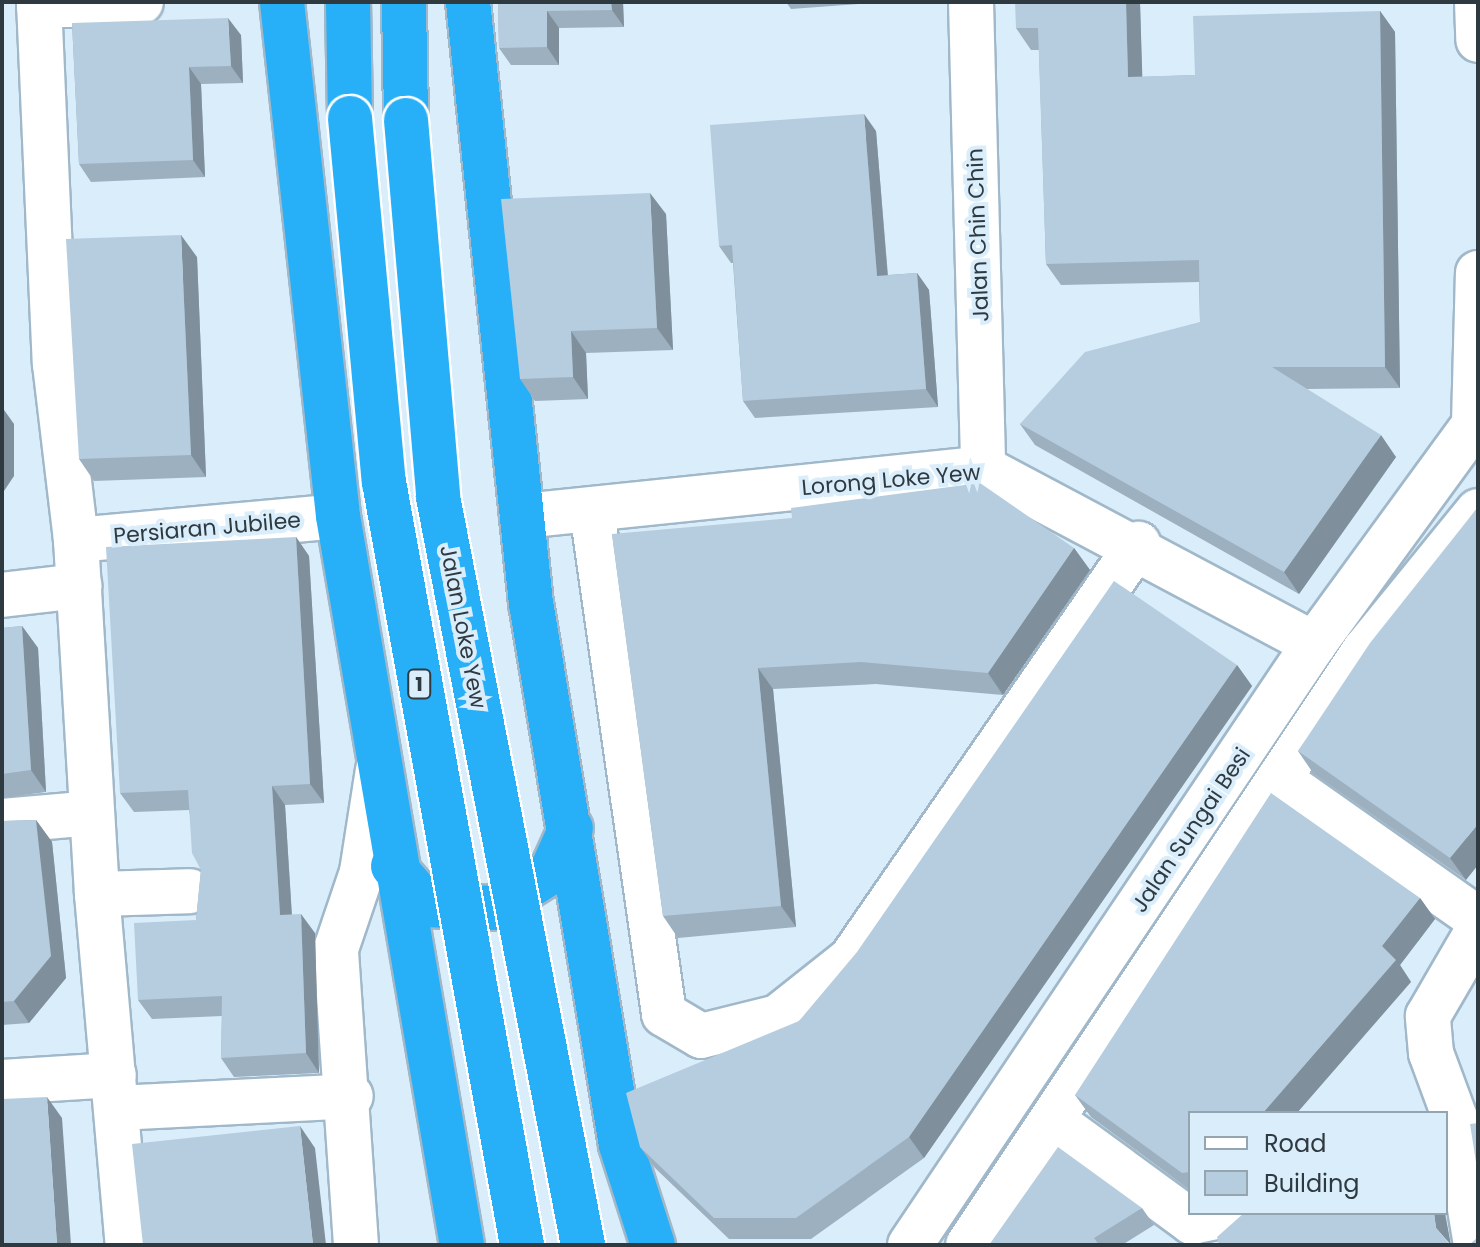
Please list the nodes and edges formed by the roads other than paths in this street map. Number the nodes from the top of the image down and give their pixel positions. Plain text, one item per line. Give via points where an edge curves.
1 (141, 2) edge
2 (282, 2) edge
3 (348, 2) edge
4 (404, 2) edge
5 (468, 2) edge
6 (971, 2) edge
7 (1477, 2) edge
8 (39, 4) edge
9 (1478, 40) edge
10 (1478, 273) edge
11 (1476, 421) edge
12 (983, 468) junction
13 (592, 511) junction
14 (1477, 511) edge
15 (338, 516) junction
16 (522, 516) junction
17 (76, 540) junction
18 (1138, 544) junction
19 (79, 586) junction
20 (2, 595) edge
21 (1314, 644) junction
22 (379, 760) junction
23 (1279, 779) junction
24 (92, 813) junction
25 (2, 821) edge
26 (571, 828) junction
27 (393, 866) junction
28 (190, 891) dead end
29 (97, 894) junction
30 (1478, 919) edge
31 (1478, 930) edge
32 (2, 1082) edge
33 (116, 1092) junction
34 (351, 1096) junction
35 (1460, 1118) edge
36 (1055, 1122) junction
37 (1231, 1215) edge
38 (1194, 1233) edge
39 (128, 1245) edge
40 (356, 1245) edge
41 (462, 1245) edge
42 (522, 1245) edge
43 (583, 1245) edge
44 (653, 1245) edge
45 (910, 1245) edge
46 (968, 1245) edge
47 (1476, 1245) edge

1 - 8 street
2 - 15 highway
3 - 42 highway, 1, bridge via 350,118 384,482
4 - 43 highway, Jalan Loke Yew, bridge via 406,120 438,497
5 - 16 highway
6 - 12 street, Jalan Chin Chin
7 - 9 street
8 - 17 street via 55,364
10 - 11 street
11 - 21 street, Jalan Sungai Besi
12 - 13 street, Lorong Loke Yew
12 - 18 street, Lorong Loke Yew
13 - 16 street, Lorong Loke Yew
13 - 18 street via 664,1014 701,1036 778,1017 851,959
14 - 23 street, Jalan Sungai Besi via 1365,650
15 - 17 street, Persiaran Jubilee
15 - 22 highway
16 - 26 highway
17 - 19 street
18 - 21 street, Lorong Loke Yew
19 - 20 street
19 - 24 street
21 - 45 street, Jalan Sungai Besi
22 - 27 highway
22 - 34 street via 362,872 336,949
23 - 30 street
23 - 36 street, Jalan Sungai Besi
24 - 25 street
24 - 29 street
26 - 27 highway via 551,872 494,908 427,905
26 - 44 highway via 621,1145
27 - 41 highway
28 - 29 street
29 - 33 street
31 - 35 street via 1428,1016 1431,1053
32 - 33 street
33 - 34 street
33 - 39 street
34 - 40 street
35 - 47 street
36 - 38 street
36 - 46 street, Jalan Sungai Besi
37 - 38 street

